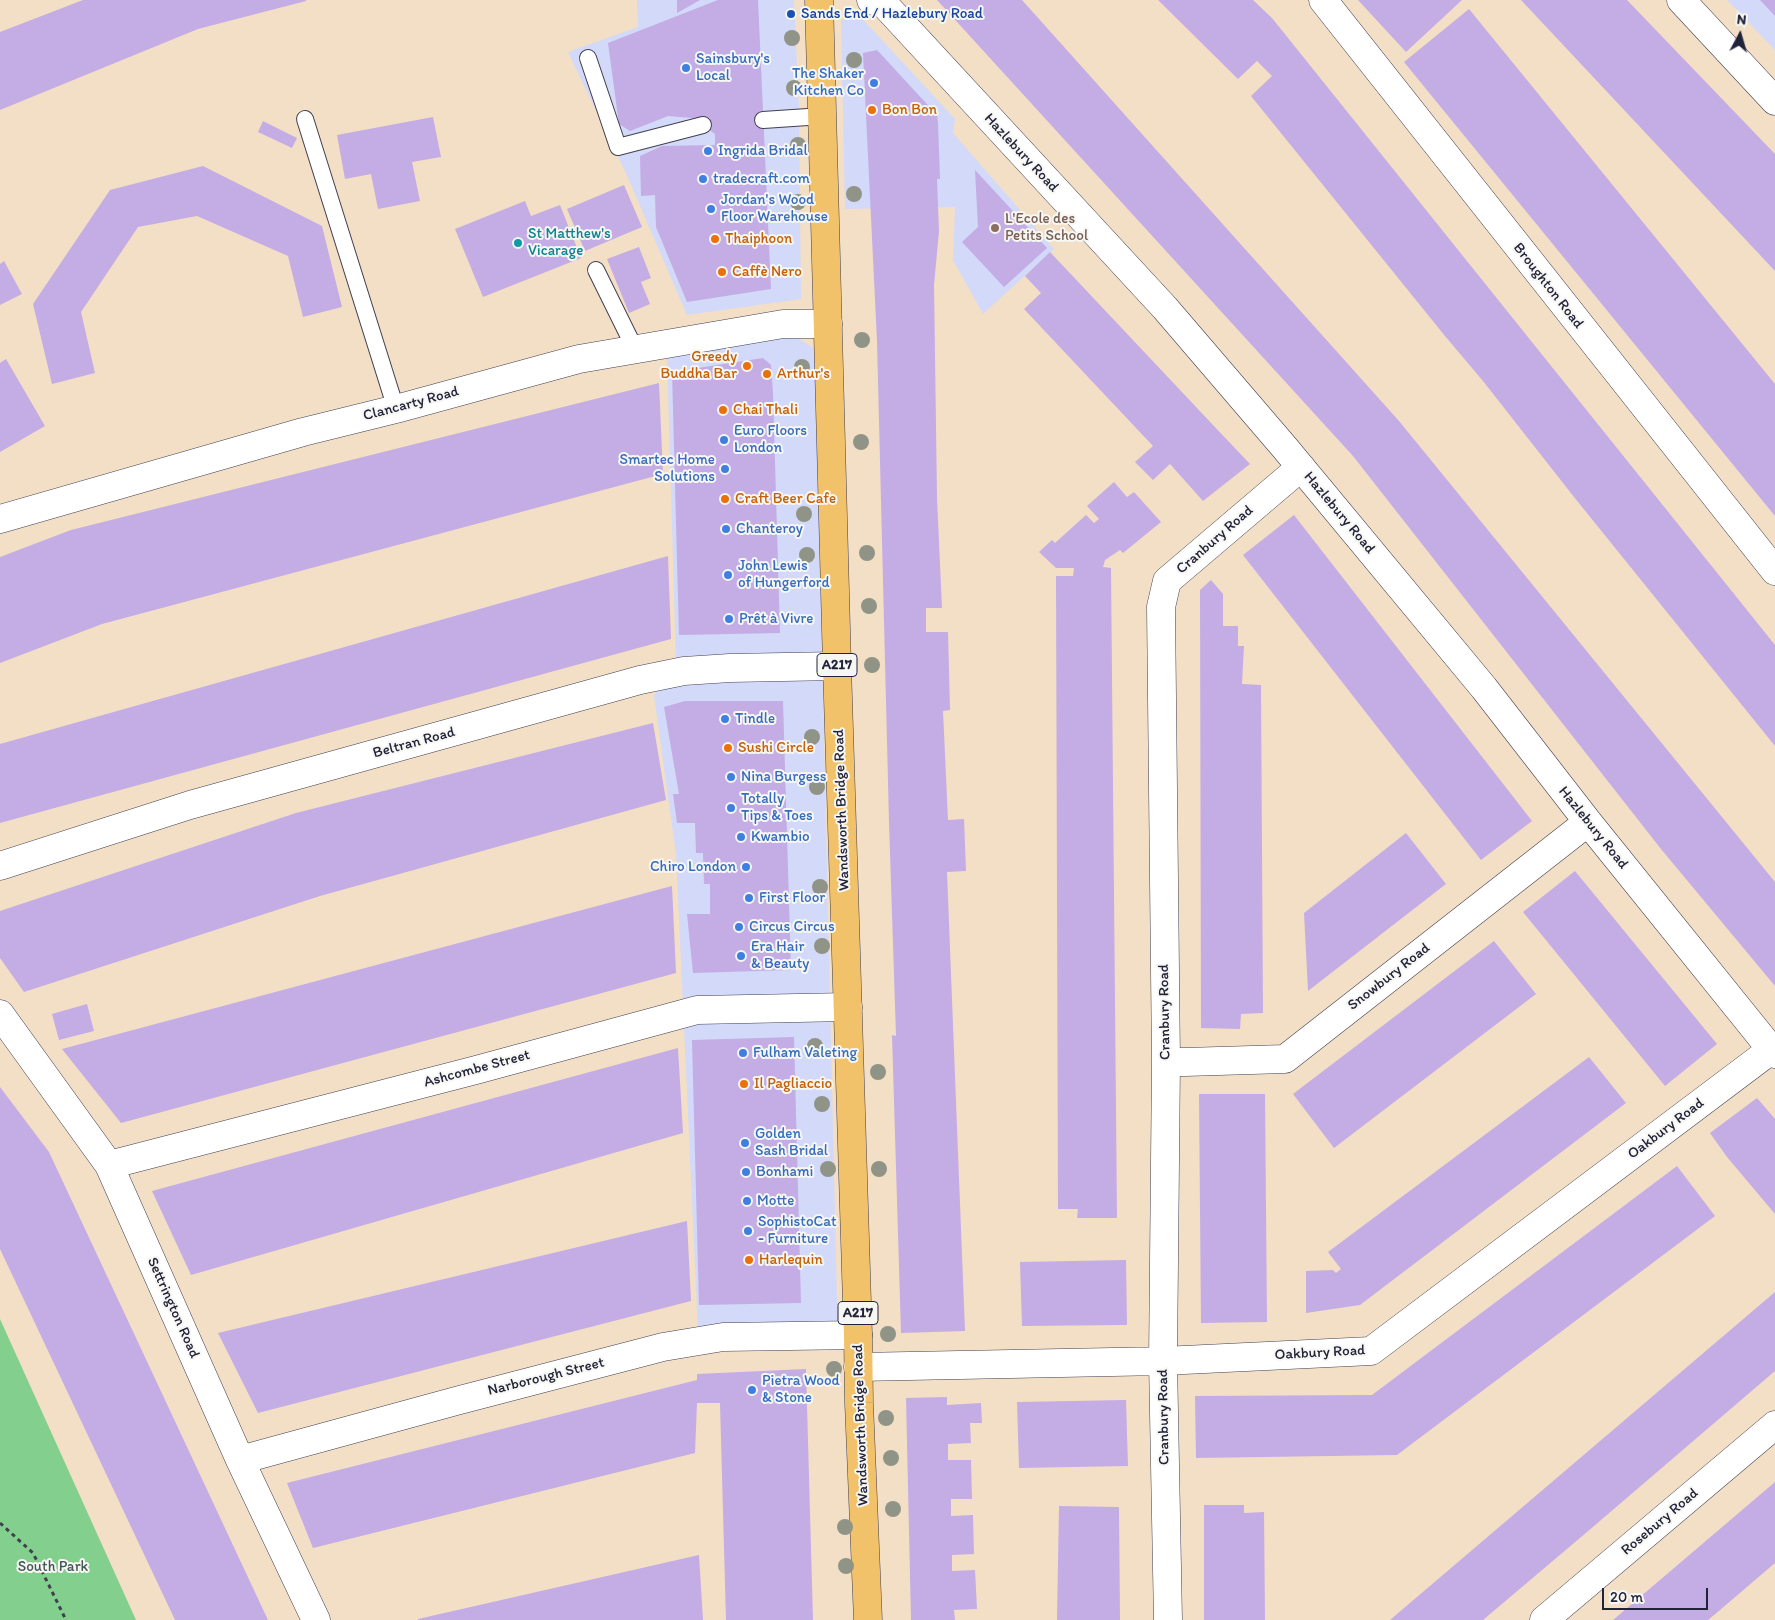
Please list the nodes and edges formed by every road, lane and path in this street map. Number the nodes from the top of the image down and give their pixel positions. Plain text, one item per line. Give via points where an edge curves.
1 (819, 0) edge
2 (872, 0) edge
3 (1322, 0) edge
4 (1681, 0) edge
5 (588, 58) dead end
6 (1775, 101) edge
7 (823, 116) junction
8 (304, 119) dead end
9 (764, 120) dead end
10 (703, 125) dead end
11 (596, 270) dead end
12 (828, 324) junction
13 (635, 349) junction
14 (396, 409) junction
15 (1301, 468) junction
16 (0, 519) edge
17 (1775, 571) edge
18 (837, 666) junction
19 (1588, 822) junction
20 (0, 866) edge
21 (848, 1007) junction
22 (0, 1014) edge
23 (1773, 1052) edge
24 (1166, 1062) junction
25 (110, 1165) junction
26 (858, 1335) junction
27 (1163, 1361) junction
28 (858, 1367) junction
29 (1775, 1425) edge
30 (240, 1460) junction
31 (0, 1523) edge
32 (66, 1620) edge
33 (316, 1620) edge
34 (868, 1620) edge
35 (1168, 1620) edge
36 (1544, 1620) edge

1 - 7 main road, Wandsworth Bridge Road / A217
2 - 15 street, Hazlebury Road via 884,4 1165,308
3 - 17 street, Broughton Road
4 - 6 street
5 - 10 lane via 618,147
7 - 9 lane
7 - 12 main road, Wandsworth Bridge Road / A217
8 - 14 lane
11 - 13 lane
12 - 13 street, Clancarty Road via 783,324
12 - 18 main road, Wandsworth Bridge Road / A217
13 - 14 street, Clancarty Road via 578,359
14 - 16 street, Clancarty Road via 303,432
15 - 19 street, Hazlebury Road via 1484,688
15 - 24 street, Cranbury Road via 1167,581 1161,608
18 - 20 street, Beltran Road via 684,671 640,680 190,805
18 - 21 main road, Wandsworth Bridge Road / A217
19 - 23 street, Hazlebury Road
19 - 24 street, Snowbury Road via 1285,1058
21 - 25 street, Ashcombe Street via 697,1010
21 - 26 main road, Wandsworth Bridge Road / A217
22 - 25 street, Settrington Road
23 - 27 street, Oakbury Road via 1371,1351
24 - 27 street, Cranbury Road
25 - 30 street, Settrington Road
26 - 28 main road, Wandsworth Bridge Road / A217
26 - 30 street, Narborough Street via 723,1337 663,1347
27 - 28 street, Oakbury Road
27 - 35 street, Cranbury Road
28 - 34 main road, Wandsworth Bridge Road / A217
29 - 36 street, Rosebury Road
30 - 33 street, Settrington Road
31 - 32 path via 33,1553

